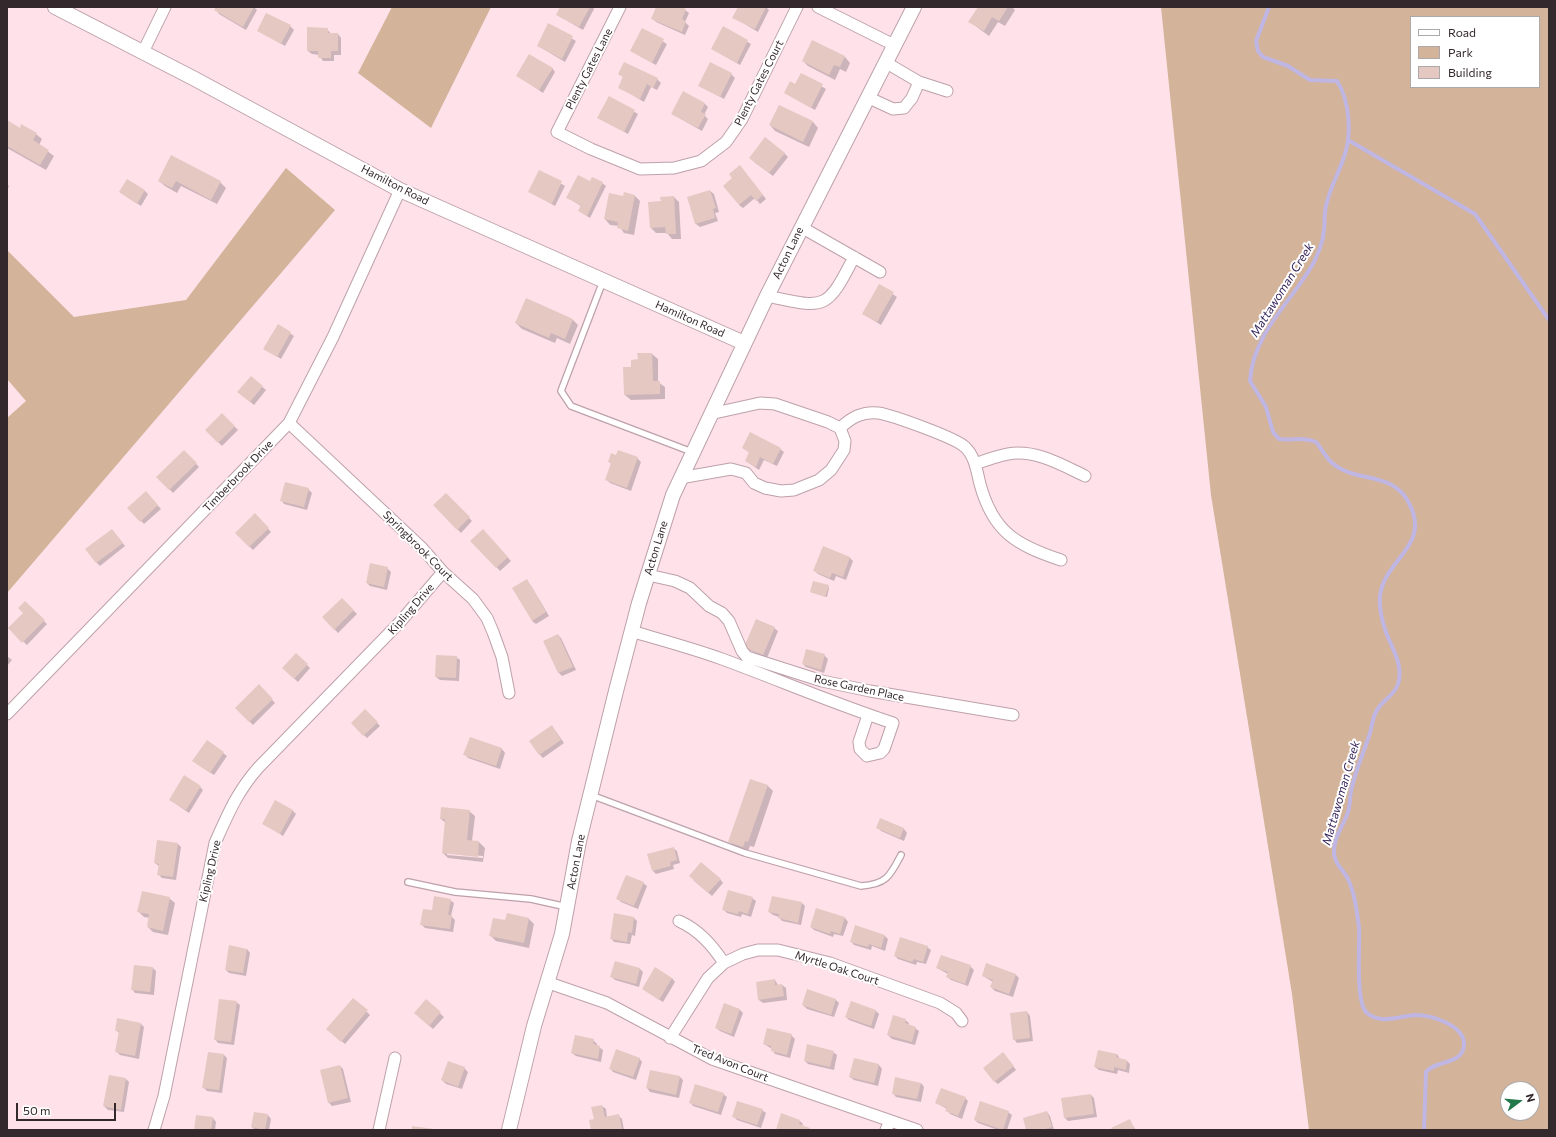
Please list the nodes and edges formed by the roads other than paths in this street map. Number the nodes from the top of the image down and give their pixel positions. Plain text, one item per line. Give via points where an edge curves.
1 (55, 7) edge
2 (165, 7) edge
3 (620, 7) edge
4 (797, 7) edge
5 (818, 7) edge
6 (914, 7) edge
7 (894, 45) junction
8 (143, 52) junction
9 (885, 62) junction
10 (919, 82) junction
11 (947, 91) dead end
12 (867, 98) junction
13 (557, 132) joint
14 (400, 190) junction
15 (801, 227) junction
16 (854, 257) junction
17 (880, 272) dead end
18 (603, 280) junction
19 (767, 296) junction
20 (744, 343) junction
21 (710, 414) junction
22 (289, 423) junction
23 (840, 428) junction
24 (692, 452) junction
25 (975, 464) junction
26 (1085, 476) dead end
27 (680, 478) junction
28 (1061, 560) dead end
29 (443, 572) junction
30 (648, 575) junction
31 (632, 631) junction
32 (508, 693) dead end
33 (7, 714) edge
34 (868, 714) dead end
35 (1013, 715) dead end
36 (590, 795) junction
37 (901, 855) dead end
38 (408, 882) dead end
39 (567, 907) junction
40 (679, 921) dead end
41 (724, 963) junction
42 (549, 983) junction
43 (962, 1021) dead end
44 (670, 1038) junction
45 (395, 1058) dead end
46 (888, 1125) edge
47 (154, 1130) edge
48 (379, 1130) edge
49 (509, 1130) edge
50 (917, 1130) edge

1 - 8 street, Hamilton Road
2 - 8 street
3 - 13 street, Plenty Gates Lane
4 - 13 street, Plenty Gates Court via 742,120 726,142 701,161 674,168 640,169
5 - 7 street
6 - 7 street, Acton Lane
7 - 9 street, Acton Lane
8 - 14 street, Hamilton Road
9 - 10 street
9 - 12 street, Acton Lane
10 - 11 street
10 - 12 street via 904,108 893,109
12 - 15 street, Acton Lane
14 - 18 street, Hamilton Road
14 - 22 street, Timberbrook Drive via 333,337
15 - 16 street
15 - 19 street, Acton Lane
16 - 17 street
16 - 19 street via 839,287 824,301 810,305
18 - 20 street, Hamilton Road
18 - 24 lane via 561,391 571,406
19 - 20 street, Acton Lane
20 - 21 street, Acton Lane
21 - 23 street via 760,403 775,404
21 - 24 street, Acton Lane
22 - 29 street, Springbrook Court via 422,548
22 - 33 street, Timberbrook Drive
23 - 25 street via 857,415 878,413 947,436 966,448
23 - 27 street via 845,441 844,450 832,470 811,485 794,490 765,488 754,482 746,473 731,469
24 - 27 street, Acton Lane
25 - 26 street via 1008,454 1025,452 1052,460
25 - 28 street via 988,510 1008,536 1038,553
27 - 30 street, Acton Lane via 661,529
29 - 32 street, Springbrook Court via 473,599 487,618 502,657
29 - 47 street, Kipling Drive via 400,622 242,786 215,843 164,1096
30 - 31 street, Acton Lane
30 - 35 street, Rose Garden Place via 690,588 709,606 722,613 729,621 747,657 822,681
31 - 34 street via 721,658
31 - 36 street, Acton Lane
36 - 37 lane via 745,852 861,886 872,885 890,876
36 - 39 street, Acton Lane
38 - 39 lane via 455,892 531,899
39 - 42 street, Acton Lane
40 - 41 street via 692,927 713,946
41 - 43 street, Myrtle Oak Court via 758,950 778,950 800,955 830,963 940,1003 956,1013
41 - 44 street, Myrtle Oak Court via 708,978
42 - 44 street, Tred Avon Court via 607,1003
42 - 49 street, Acton Lane via 534,1026
44 - 46 street, Tred Avon Court via 712,1059
45 - 48 street
46 - 50 street, Tred Avon Court

